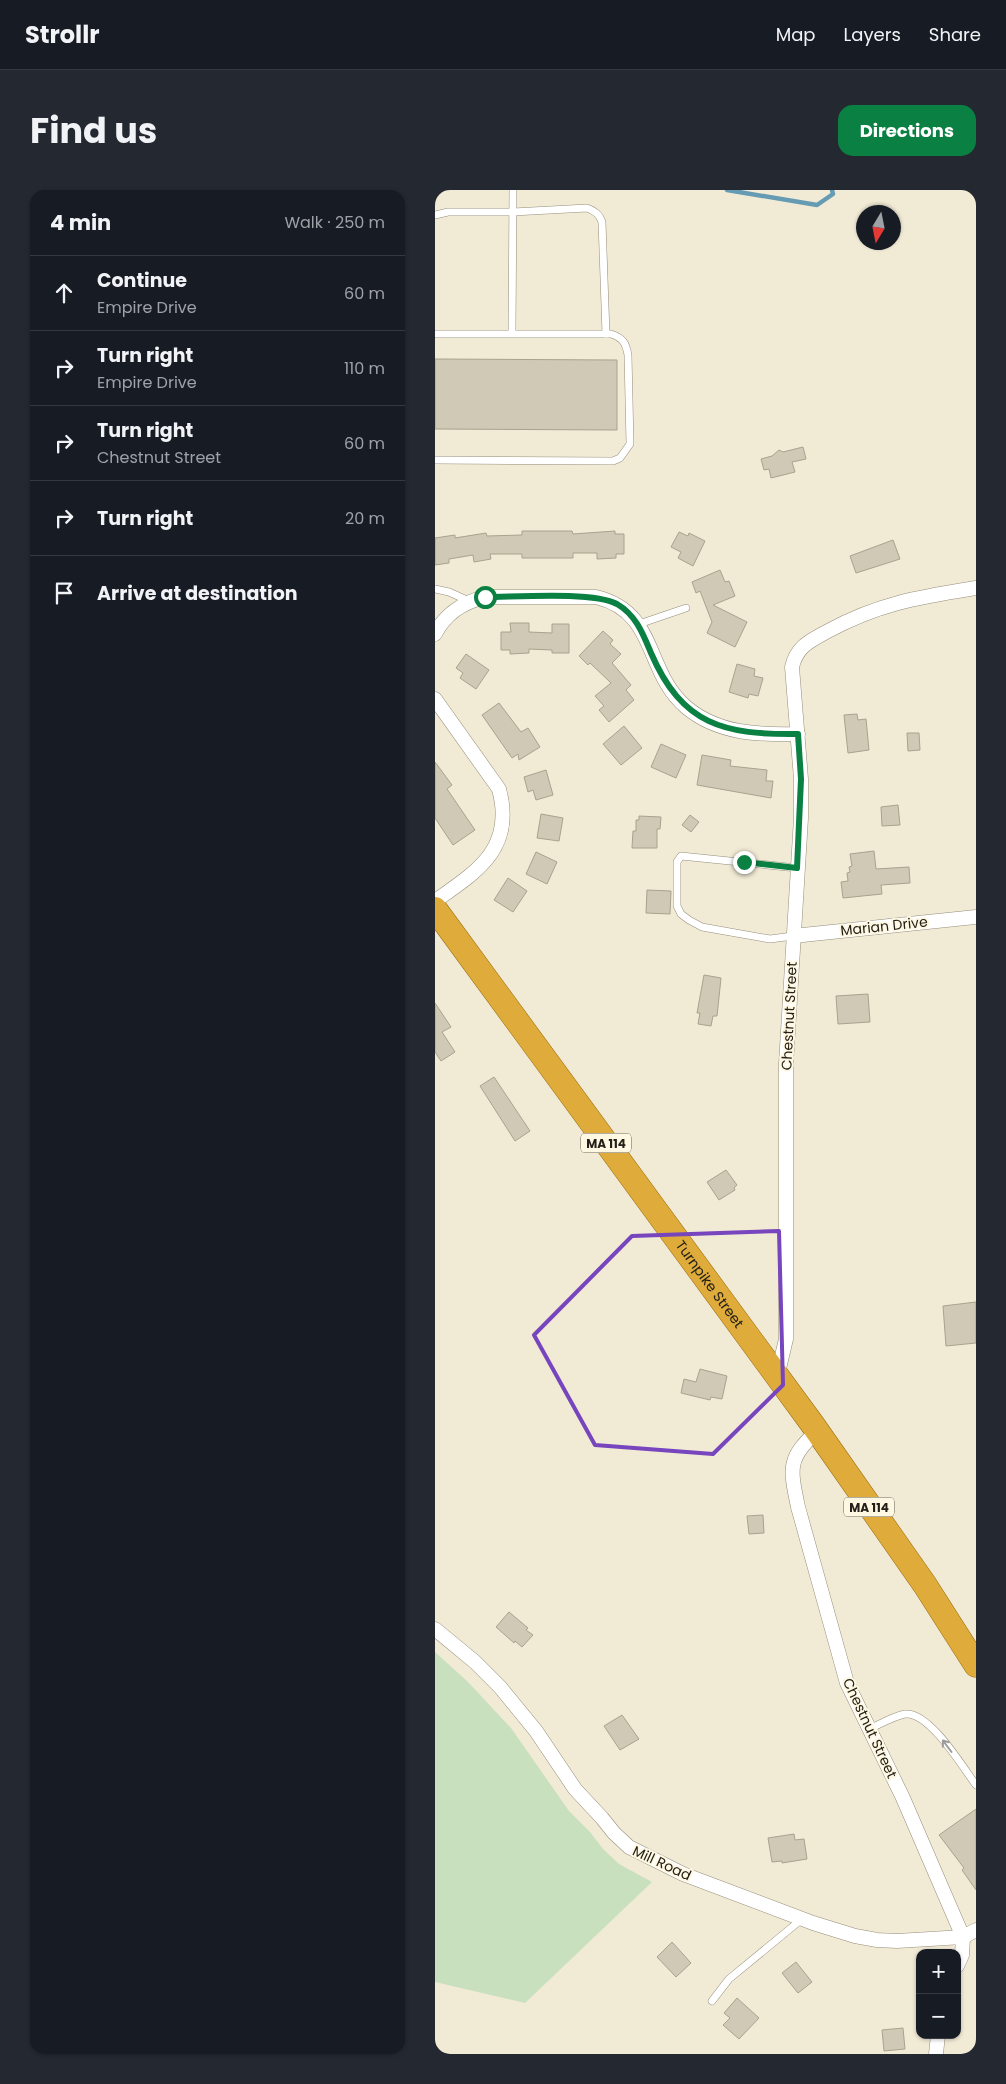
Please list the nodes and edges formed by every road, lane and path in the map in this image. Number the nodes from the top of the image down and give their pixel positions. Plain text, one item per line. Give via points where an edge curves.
1 (513, 190) edge
2 (513, 212) junction
3 (435, 215) edge
4 (513, 333) junction
5 (435, 334) edge
6 (606, 334) junction
7 (435, 460) edge
8 (976, 588) edge
9 (435, 589) edge
10 (470, 601) junction
11 (686, 608) dead end
12 (639, 624) junction
13 (435, 634) edge
14 (435, 699) edge
15 (798, 734) junction
16 (797, 868) junction
17 (435, 901) edge
18 (435, 909) edge
19 (976, 917) edge
20 (793, 936) junction
21 (777, 1377) junction
22 (817, 1431) junction
23 (435, 1629) edge
24 (976, 1665) edge
25 (869, 1729) junction
26 (976, 1785) edge
27 (802, 1919) junction
28 (976, 1930) edge
29 (963, 1937) junction
30 (961, 1957) edge
31 (712, 2001) dead end
32 (938, 2039) edge
33 (936, 2054) edge

1 - 2 lane
2 - 3 lane
2 - 4 lane
2 - 6 lane via 587,208 600,215
4 - 5 lane
4 - 6 lane
6 - 7 lane via 620,337 626,344 628,355 630,444 620,458 613,461
8 - 15 street, Chestnut Street via 878,607 807,643 795,654 792,667
9 - 10 lane
10 - 12 street via 485,597 595,597 618,604
10 - 13 street via 445,619
11 - 12 lane
12 - 15 street via 667,684 693,712 735,731 766,735
14 - 17 street via 499,789 503,819 501,835 482,866
15 - 16 street, Chestnut Street via 801,779
16 - 20 street, Chestnut Street
16 - 20 lane via 681,856 677,862 677,906 689,920 702,927 770,939
18 - 21 highway, Turnpike Street / MA 114
19 - 20 street, Marian Drive
20 - 21 street, Chestnut Street via 786,1064 786,1340
21 - 22 highway, Turnpike Street / MA 114
22 - 24 highway, Turnpike Street / MA 114 via 925,1585
22 - 25 street, Chestnut Street via 802,1445 793,1461 793,1482 847,1683
23 - 27 street, Mill Road via 500,1687 536,1731 575,1789 629,1847 683,1874
26 -> 25 lane via 933,1727 917,1715 905,1714
25 - 29 street, Chestnut Street via 903,1798
27 - 29 street, Mill Road via 877,1940
27 - 31 lane via 729,1979
28 - 29 street, Mill Road
29 - 30 street
32 - 33 street

